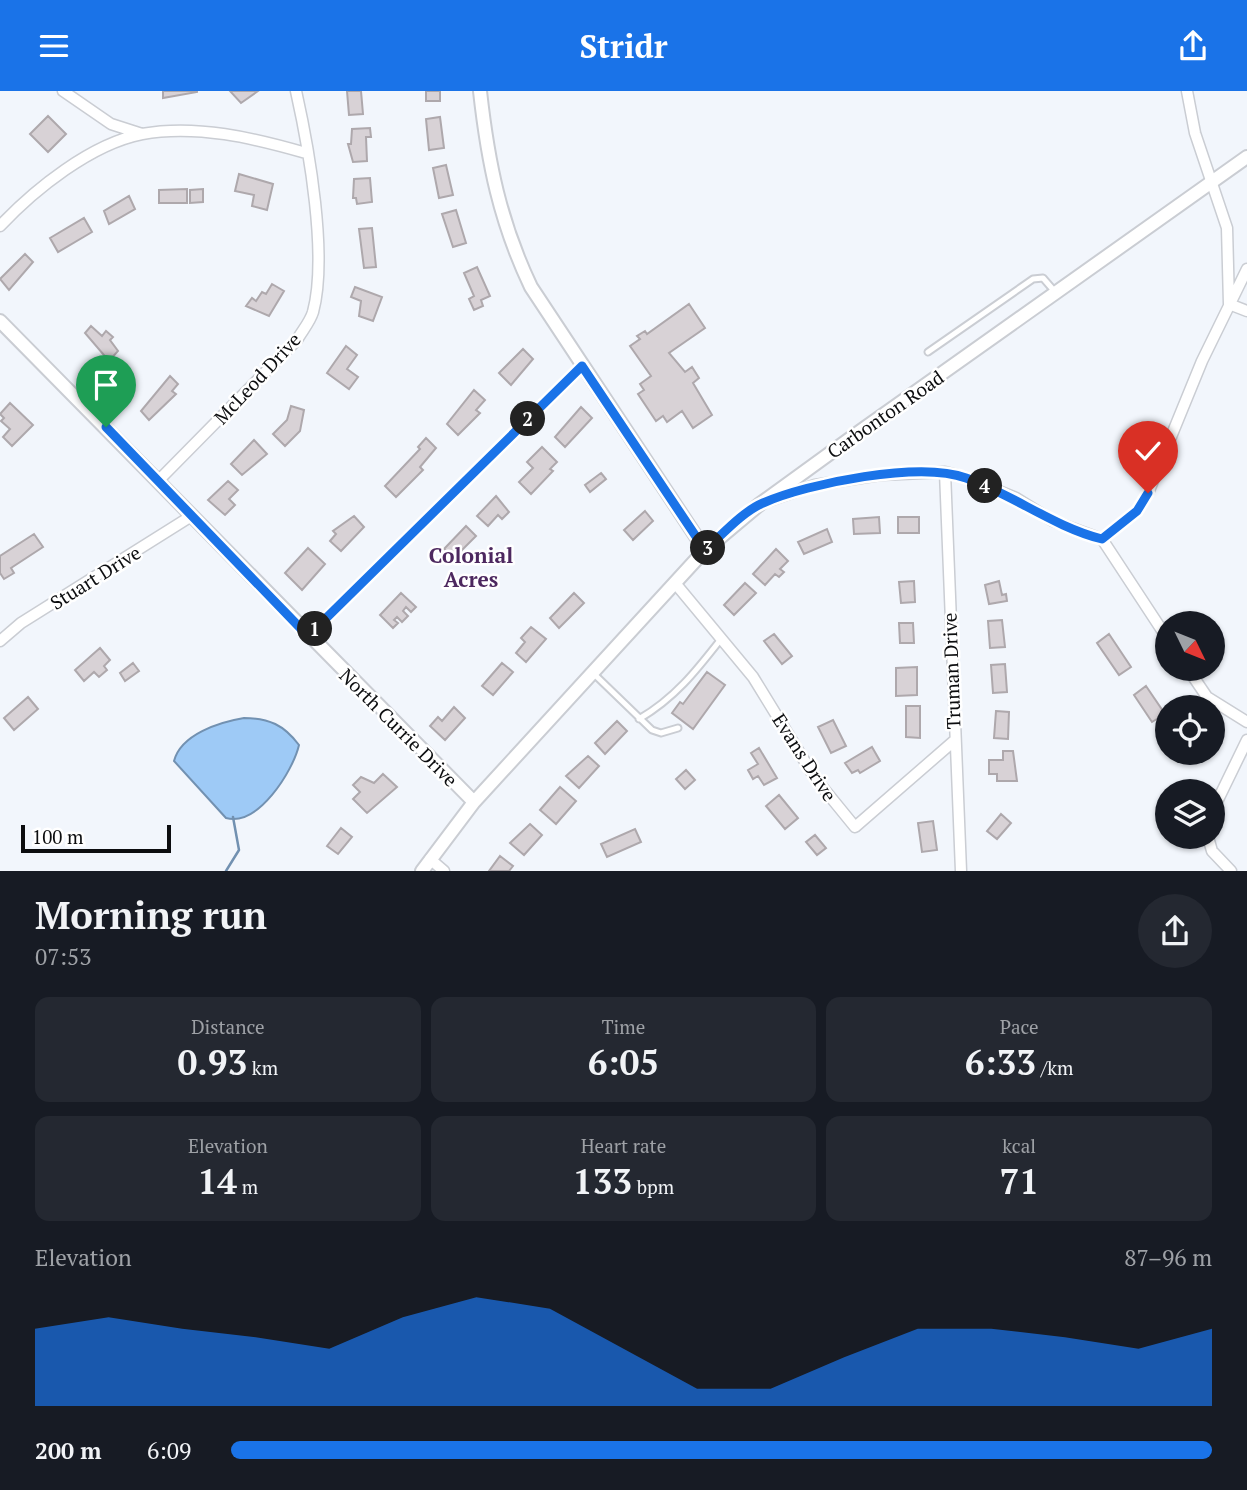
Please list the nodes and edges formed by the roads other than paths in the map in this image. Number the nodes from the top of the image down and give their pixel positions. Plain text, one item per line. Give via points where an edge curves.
1 (63, 91) edge
2 (296, 91) edge
3 (480, 91) edge
4 (1187, 91) edge
5 (142, 134) junction
6 (306, 153) junction
7 (1247, 157) edge
8 (1214, 183) junction
9 (0, 226) edge
10 (1247, 269) edge
11 (1056, 293) junction
12 (1229, 304) junction
13 (1247, 311) edge
14 (0, 321) edge
15 (928, 352) dead end
16 (582, 366) junction
17 (945, 472) junction
18 (159, 480) junction
19 (760, 503) junction
20 (193, 515) junction
21 (1102, 539) junction
22 (705, 550) junction
23 (675, 583) junction
24 (1155, 620) edge
25 (308, 636) junction
26 (722, 639) junction
27 (0, 641) edge
28 (593, 673) junction
29 (1196, 681) edge
30 (639, 719) junction
31 (1247, 722) edge
32 (678, 728) dead end
33 (1247, 740) edge
34 (954, 741) junction
35 (1225, 785) edge
36 (474, 802) junction
37 (1211, 849) edge
38 (430, 859) junction
39 (422, 870) edge
40 (444, 870) edge
41 (961, 870) edge
42 (1231, 870) edge

1 - 5 street via 111,124
2 - 6 street, McLeod Drive
3 - 16 street via 486,146 509,242 531,288
4 - 8 street via 1195,133
5 - 6 street via 204,132
5 - 9 street via 73,166 20,205
6 - 18 street, McLeod Drive via 317,227 317,293 312,315 297,340
7 - 8 street, Carbonton Road
8 - 11 street, Carbonton Road
8 - 12 street via 1227,228
10 - 12 street
11 - 15 lane via 1043,278 1033,279
11 - 19 street, Carbonton Road
12 - 13 street
12 - 21 street via 1148,493 1137,511
14 - 18 street, North Currie Drive
16 - 22 street
16 - 25 street
17 - 19 street via 815,485
17 - 21 street via 1016,498 1053,521
17 - 34 street, Truman Drive
18 - 20 street, North Currie Drive
19 - 22 street, Carbonton Road
20 - 25 street, North Currie Drive
20 - 27 street, Stuart Drive via 21,623
21 - 24 street
22 - 23 street, Carbonton Road
23 - 26 street, Evans Drive
23 - 28 street, Carbonton Road
25 - 36 street, North Currie Drive
26 - 30 lane via 684,687
26 - 34 street, Evans Drive via 753,677 815,778 855,827
28 - 30 lane
28 - 36 street, Carbonton Road
29 - 31 street via 1207,697
30 - 32 lane via 661,733
33 - 35 street
34 - 41 street, Truman Drive
36 - 38 street, Carbonton Road
37 - 42 street
38 - 39 street, Carbonton Road
38 - 40 street

